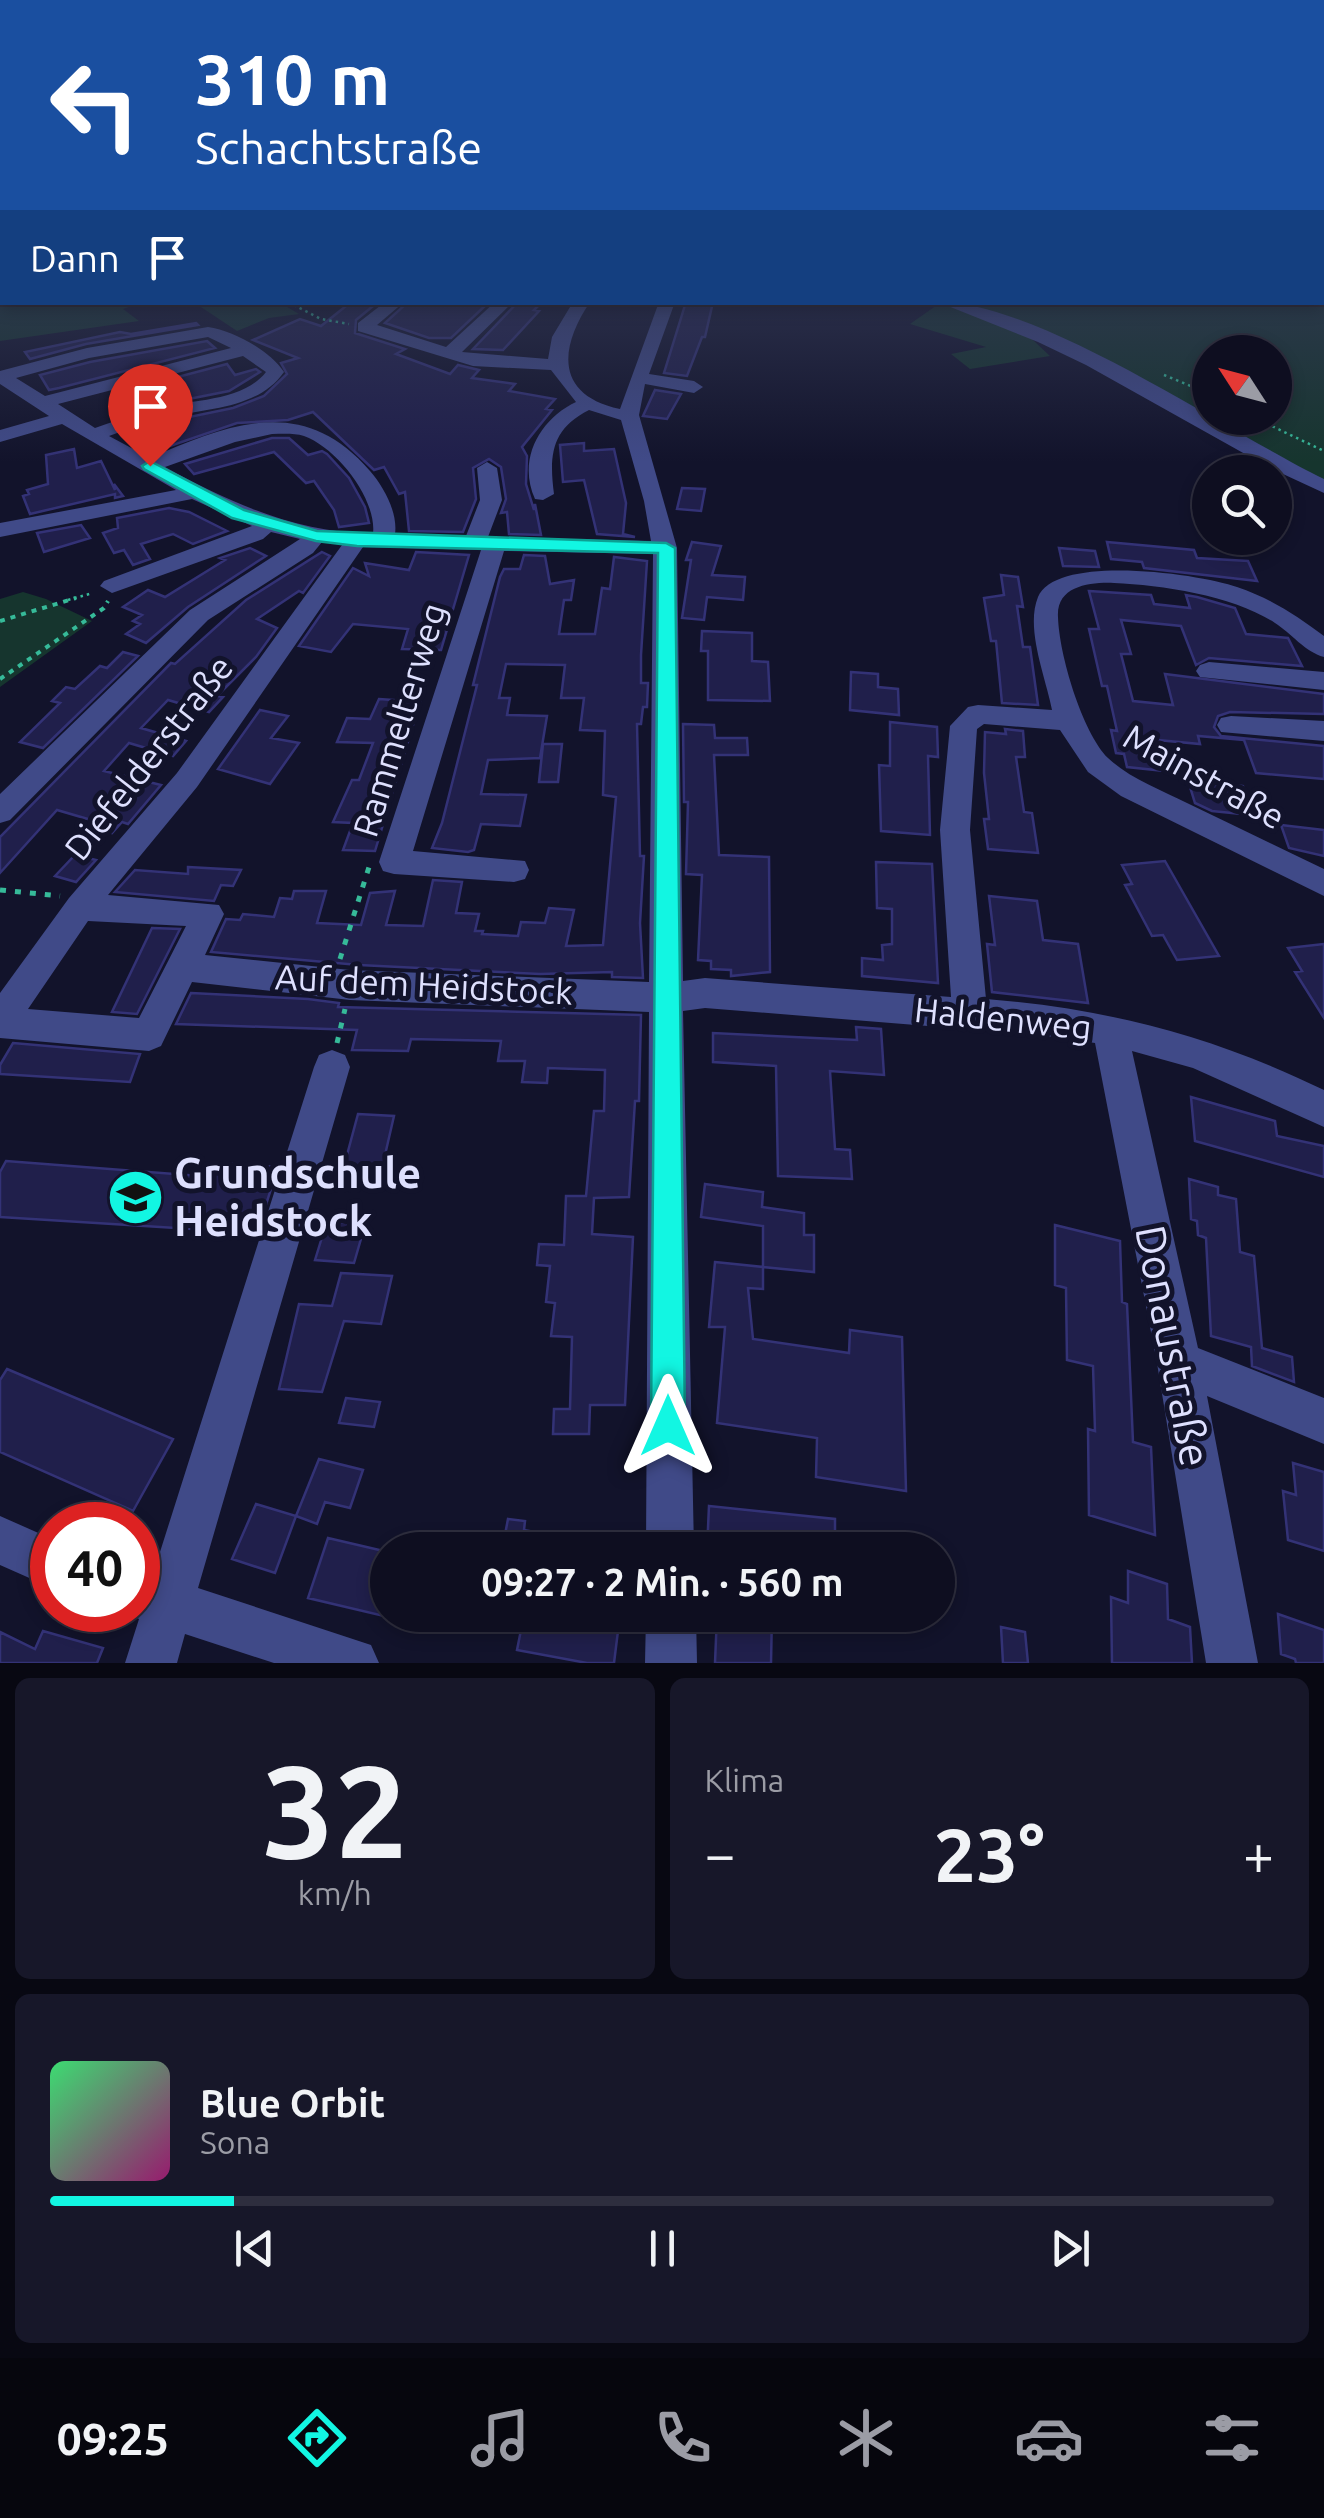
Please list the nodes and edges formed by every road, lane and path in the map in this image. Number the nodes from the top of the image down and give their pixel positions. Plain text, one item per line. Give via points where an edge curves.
1 (297, 307) edge
2 (390, 307) edge
3 (500, 307) edge
4 (579, 307) edge
5 (666, 307) edge
6 (960, 307) edge
7 (364, 327) junction
8 (246, 350) junction
9 (448, 355) junction
10 (556, 365) junction
11 (1, 377) edge
12 (642, 378) junction
13 (694, 387) dead end
14 (42, 403) junction
15 (589, 403) junction
16 (629, 414) junction
17 (65, 417) junction
18 (93, 435) junction
19 (1292, 435) edge
20 (0, 436) edge
21 (1324, 450) edge
22 (150, 466) junction
23 (487, 468) dead end
24 (1324, 488) edge
25 (192, 490) junction
26 (543, 494) dead end
27 (267, 525) junction
28 (0, 530) edge
29 (316, 536) junction
30 (369, 541) junction
31 (484, 545) junction
32 (666, 548) junction
33 (112, 586) junction
34 (0, 621) edge
35 (1324, 649) edge
36 (1209, 671) dead end
37 (0, 680) edge
38 (1324, 680) edge
39 (1068, 721) junction
40 (1231, 725) dead end
41 (1324, 731) edge
42 (0, 812) edge
43 (394, 862) junction
44 (514, 870) dead end
45 (1324, 883) edge
46 (0, 890) edge
47 (84, 903) junction
48 (181, 967) junction
49 (342, 984) junction
50 (667, 998) junction
51 (970, 1014) junction
52 (0, 1022) edge
53 (1110, 1030) junction
54 (332, 1066) joint
55 (1324, 1109) edge
56 (1179, 1363) junction
57 (1324, 1421) edge
58 (670, 1532) edge
59 (0, 1540) edge
60 (30, 1554) edge
61 (160, 1579) edge
62 (160, 1602) edge
63 (152, 1632) edge
64 (671, 1632) edge
65 (151, 1663) edge
66 (353, 1663) edge
67 (672, 1663) edge
68 (1232, 1663) edge

1 - 7 path
2 - 7 street
3 - 9 street
4 - 10 street via 560,336
5 - 12 street
6 - 24 street via 1037,333
7 - 9 street
8 - 11 street via 220,334 199,333
8 - 14 street
8 - 18 street via 274,372 270,382
9 - 10 street
10 - 15 street
11 - 14 street
12 - 13 street
12 - 16 street
14 - 17 street
15 - 16 street via 602,412
15 - 26 street via 567,414 542,441
16 - 32 street
17 - 18 street
17 - 20 street
18 - 22 street
19 - 21 path
22 - 25 street
22 - 30 street via 258,431 309,431 376,491 386,531
23 - 31 street, Rammelterweg via 491,500
25 - 27 street
25 - 28 street
27 - 29 street
27 - 33 street
29 - 30 street
29 - 42 street via 198,615
30 - 31 street
30 - 47 street, Diefelderstraße
31 - 32 street
31 - 43 street, Rammelterweg
32 - 50 street
33 - 34 path
33 - 37 path via 104,608
35 - 39 street, Mainstraße via 1282,616 1229,592 1115,576 1081,578 1051,594 1046,615
36 - 38 street
39 - 45 street, Mainstraße via 1098,765 1131,788
39 - 51 street via 978,714 964,726 955,830
40 - 41 street, Mainstraße
43 - 44 street, Rammelterweg
43 - 49 path via 370,861
46 - 47 path
47 - 48 street via 208,914
47 - 52 street, Diefelderstraße
48 - 49 street, Auf dem Heidstock
48 - 52 street via 149,1035
49 - 50 street, Auf dem Heidstock
49 - 54 path
50 - 51 street, Haldenweg via 705,993
50 - 58 street
51 - 53 street, Haldenweg
53 - 55 street, Haldenweg via 1195,1052
53 - 56 street, Donaustraße
54 - 61 street
56 - 57 street
56 - 68 street, Donaustraße
59 - 60 street
62 - 66 street
63 - 65 street
64 - 67 street

